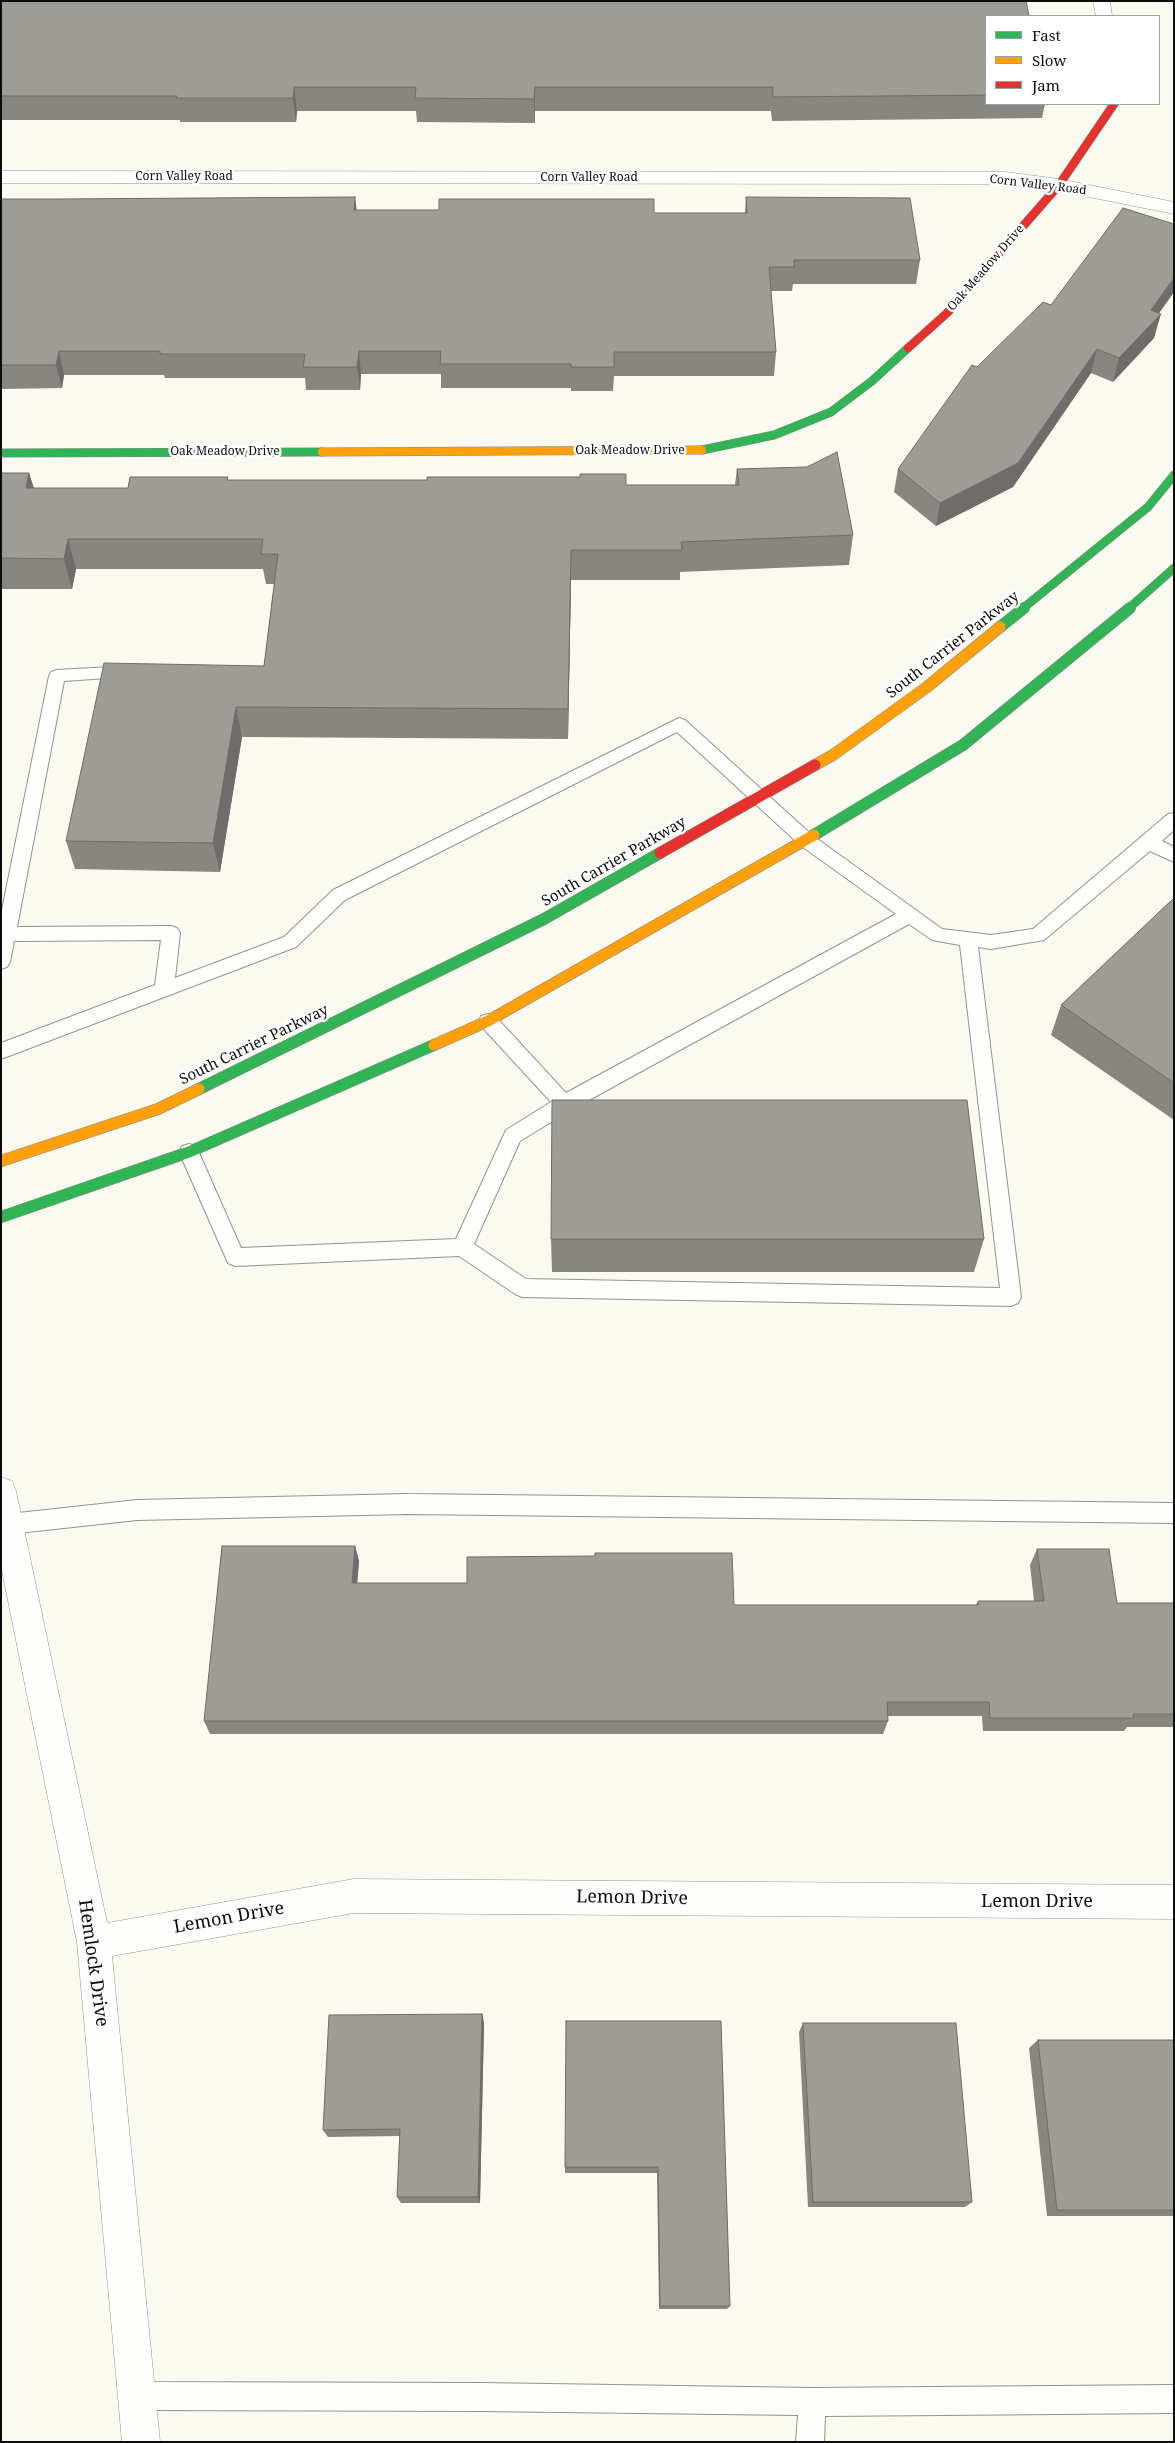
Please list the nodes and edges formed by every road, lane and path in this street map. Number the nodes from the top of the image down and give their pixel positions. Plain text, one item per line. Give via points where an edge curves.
1 (1101, 1) edge
2 (1104, 15) edge
3 (1113, 105) edge
4 (1, 177) edge
5 (1059, 185) junction
6 (1174, 208) edge
7 (1, 453) edge
8 (1174, 475) edge
9 (1174, 568) edge
10 (147, 671) edge
11 (759, 797) junction
12 (1174, 819) edge
13 (806, 840) junction
14 (1149, 842) junction
15 (1174, 854) edge
16 (909, 915) junction
17 (7, 934) junction
18 (968, 939) junction
19 (1, 962) edge
20 (164, 990) junction
21 (488, 1021) junction
22 (1, 1051) edge
23 (564, 1104) junction
24 (189, 1152) junction
25 (1, 1161) edge
26 (1, 1217) edge
27 (462, 1246) junction
28 (1, 1491) edge
29 (1174, 1513) edge
30 (9, 1524) junction
31 (1174, 1902) edge
32 (94, 1942) junction
33 (137, 2396) junction
34 (1174, 2399) edge
35 (812, 2402) junction
36 (141, 2442) edge
37 (810, 2442) edge

1 - 2 street
3 - 5 main road, Oak Meadow Drive
4 - 5 street, Corn Valley Road via 1005,178
5 - 6 street, Corn Valley Road
5 - 7 main road, Oak Meadow Drive via 948,313 872,381 832,412 774,435 699,451
8 - 11 main road, South Carrier Parkway via 1148,507 927,687 833,755
9 - 13 main road via 963,745
10 - 17 lane via 57,676
11 - 13 lane
11 - 20 lane via 679,724 339,895 290,942
11 - 25 main road, South Carrier Parkway via 544,919 158,1109
12 - 14 lane
13 - 16 lane
13 - 21 main road
14 - 15 lane
14 - 18 lane via 1038,935 991,942
16 - 18 lane via 938,935
16 - 23 lane
17 - 19 lane
17 - 20 lane via 171,933
18 - 27 lane via 1010,1297 522,1288
20 - 22 lane
21 - 23 lane
21 - 24 main road
23 - 27 lane via 513,1136
24 - 26 main road
24 - 27 lane via 235,1257
28 - 30 street, Hemlock Drive
29 - 30 lane via 408,1504 137,1510
30 - 32 street, Hemlock Drive
31 - 32 street, Lemon Drive via 354,1896
32 - 33 street, Hemlock Drive
33 - 35 lane
33 - 36 street, Hemlock Drive
34 - 35 lane
35 - 37 lane

